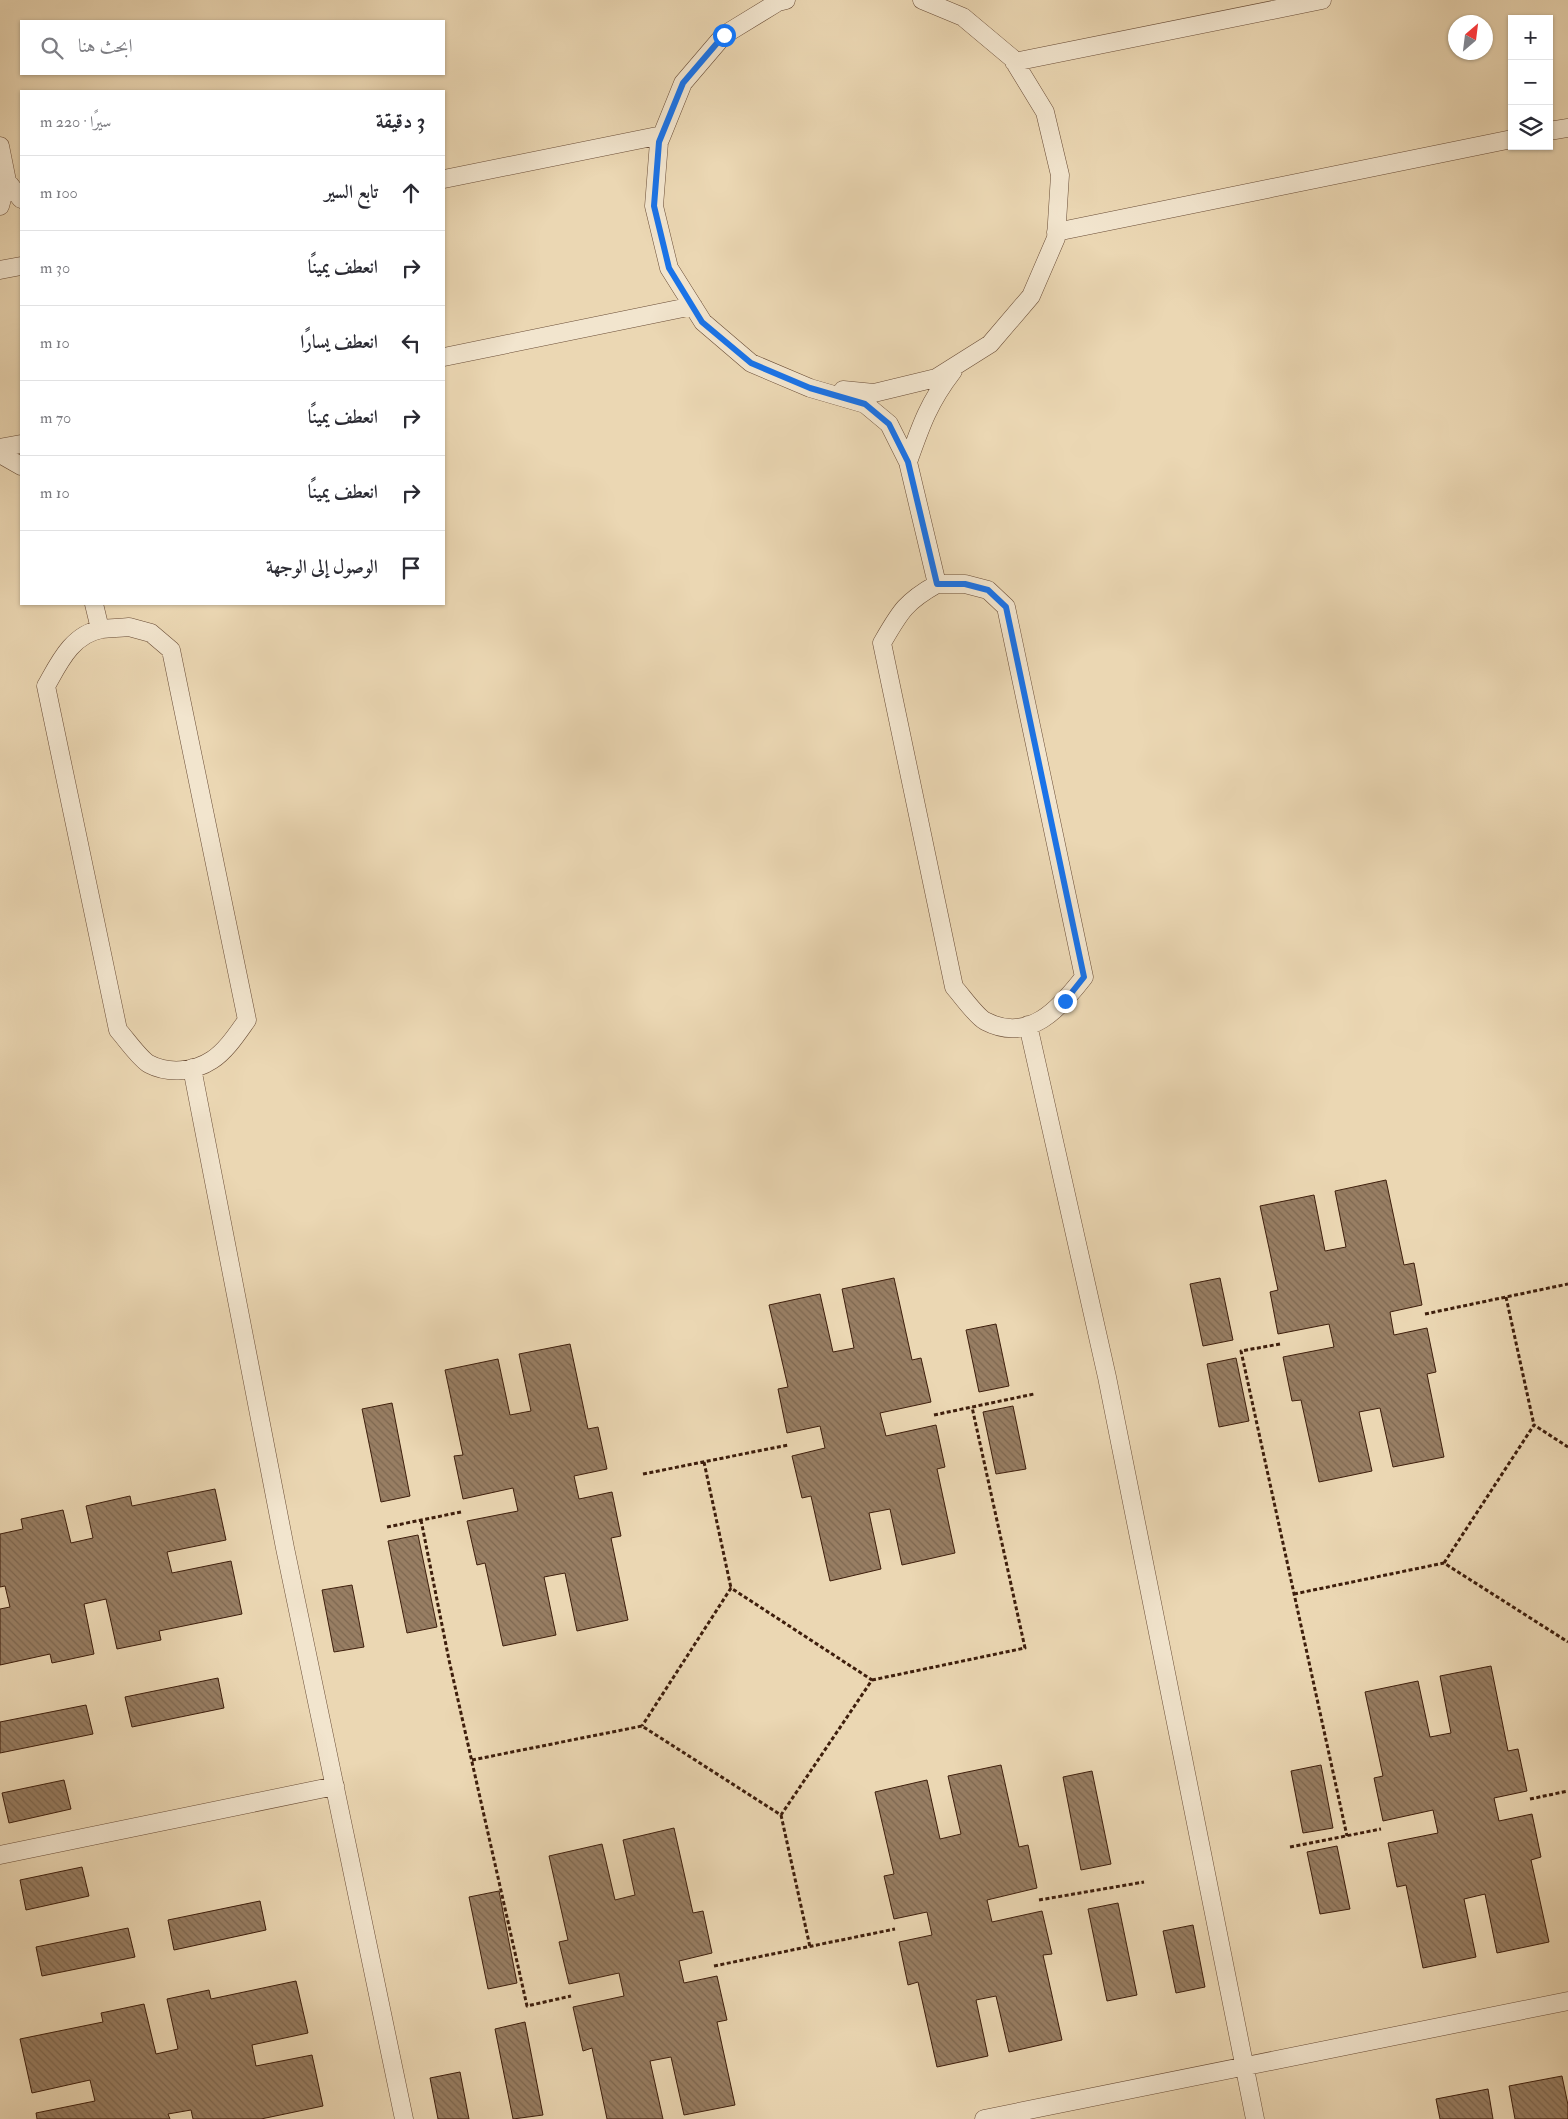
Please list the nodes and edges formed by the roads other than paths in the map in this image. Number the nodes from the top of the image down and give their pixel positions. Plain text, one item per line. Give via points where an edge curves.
1 (762, 0) edge
2 (786, 0) edge
3 (922, 0) edge
4 (1322, 0) edge
5 (724, 35) junction
6 (1014, 62) junction
7 (1568, 128) edge
8 (1553, 130) edge
9 (662, 135) junction
10 (1508, 140) edge
11 (0, 146) edge
12 (445, 179) edge
13 (7, 181) junction
14 (20, 198) edge
15 (0, 206) edge
16 (1056, 232) junction
17 (20, 266) edge
18 (0, 270) edge
19 (692, 306) junction
20 (445, 357) edge
21 (960, 362) junction
22 (810, 388) junction
23 (20, 444) edge
24 (0, 448) edge
25 (0, 454) edge
26 (908, 462) junction
27 (20, 465) edge
28 (937, 584) junction
29 (94, 605) edge
30 (100, 629) junction
31 (1028, 1026) junction
32 (192, 1068) junction
33 (335, 1786) junction
34 (0, 1855) edge
35 (1568, 2001) edge
36 (1245, 2066) junction
37 (994, 2118) edge
38 (404, 2119) edge
39 (1255, 2119) edge

1 - 5 lane
2 - 5 lane
3 - 6 lane via 963,17
4 - 6 lane
5 - 9 lane via 683,83
6 - 16 lane via 1045,112 1060,174
7 - 8 lane
9 - 12 lane
9 - 19 lane via 654,206 669,268
10 - 16 lane
11 - 13 lane
13 - 14 lane
13 - 15 lane
16 - 21 lane via 1031,296 990,344
17 - 18 lane
19 - 20 lane
19 - 22 lane via 702,322 751,363
21 - 22 lane via 936,378 874,393
21 - 26 lane via 924,415
22 - 26 lane via 865,404 889,424
23 - 24 lane
25 - 27 lane
26 - 28 lane
28 - 31 lane via 901,610 882,643 954,987 984,1020 1009,1028
28 - 31 lane via 965,584 988,590 1006,607 1084,977 1048,1017
29 - 30 lane
30 - 32 lane via 83,637 64,653 46,686 94,916 118,1030 148,1064 173,1071
30 - 32 lane via 129,627 152,633 170,650 177,679 247,1020 212,1060
31 - 36 lane via 1107,1377
32 - 33 lane via 283,1538
33 - 34 lane
33 - 38 lane
35 - 36 lane
36 - 37 lane
36 - 39 lane

